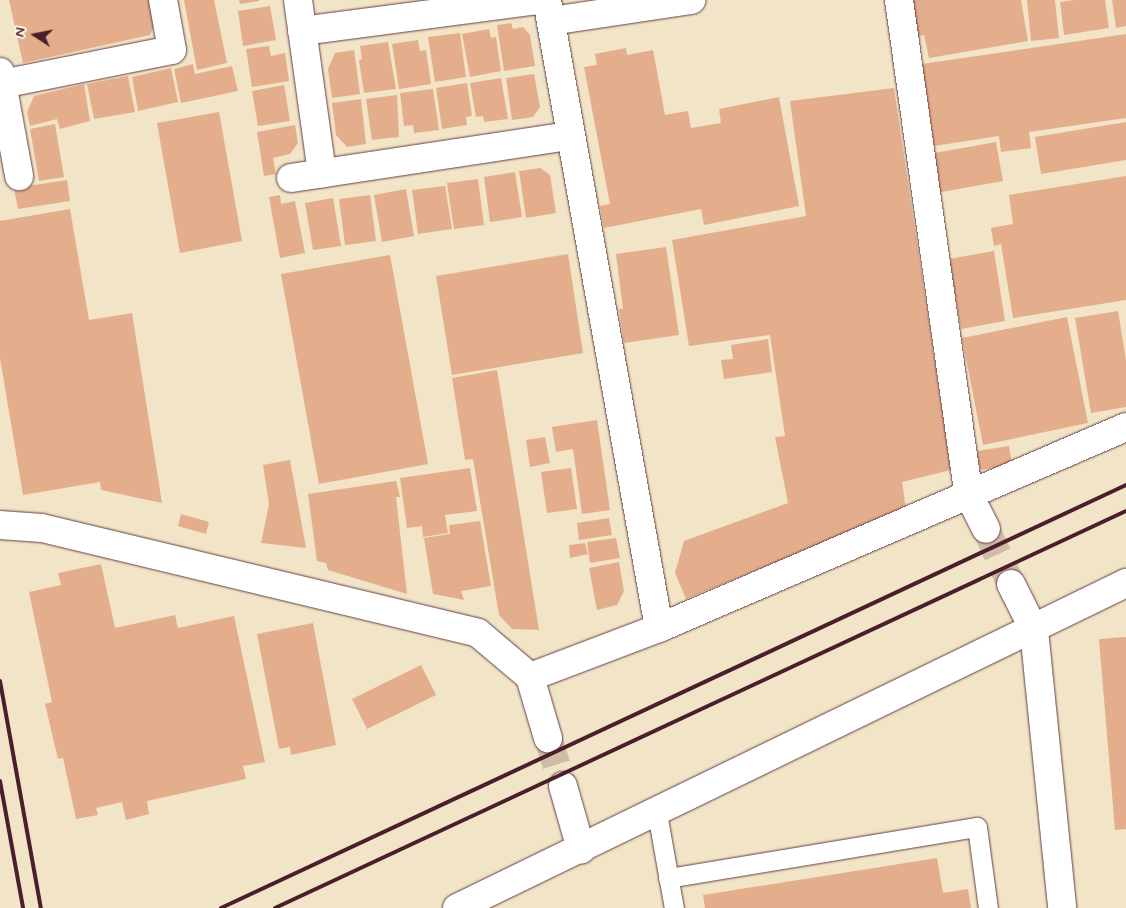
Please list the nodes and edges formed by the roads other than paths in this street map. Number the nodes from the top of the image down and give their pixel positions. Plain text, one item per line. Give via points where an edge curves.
1 (163, 0) edge
2 (298, 0) edge
3 (691, 0) edge
4 (899, 0) edge
5 (545, 7) edge
6 (302, 31) junction
7 (1, 78) edge
8 (570, 136) junction
9 (322, 173) junction
10 (19, 176) dead end
11 (291, 178) dead end
12 (1126, 427) edge
13 (968, 493) junction
14 (0, 525) edge
15 (986, 529) tunnel mouth
16 (1126, 583) edge
17 (1012, 584) tunnel mouth
18 (659, 628) junction
19 (1034, 630) junction
20 (530, 677) junction
21 (548, 738) tunnel mouth
22 (563, 786) tunnel mouth
23 (657, 813) junction
24 (581, 849) junction
25 (668, 878) junction
26 (457, 908) edge
27 (674, 908) edge
28 (988, 908) edge
29 (1062, 908) edge

1 - 7 street via 172,50
2 - 6 street
3 - 5 street
4 - 13 street
5 - 6 street
5 - 8 street
6 - 9 street
7 - 10 street
8 - 9 street
8 - 18 street
9 - 11 street
12 - 13 street
13 - 15 street
13 - 18 street
14 - 20 street via 42,528 478,633
16 - 19 street
17 - 19 street
18 - 20 street
19 - 23 street
19 - 29 street
20 - 21 street
22 - 24 street
23 - 24 street
23 - 25 lane
24 - 26 street
25 - 27 lane
25 - 28 lane via 977,827

